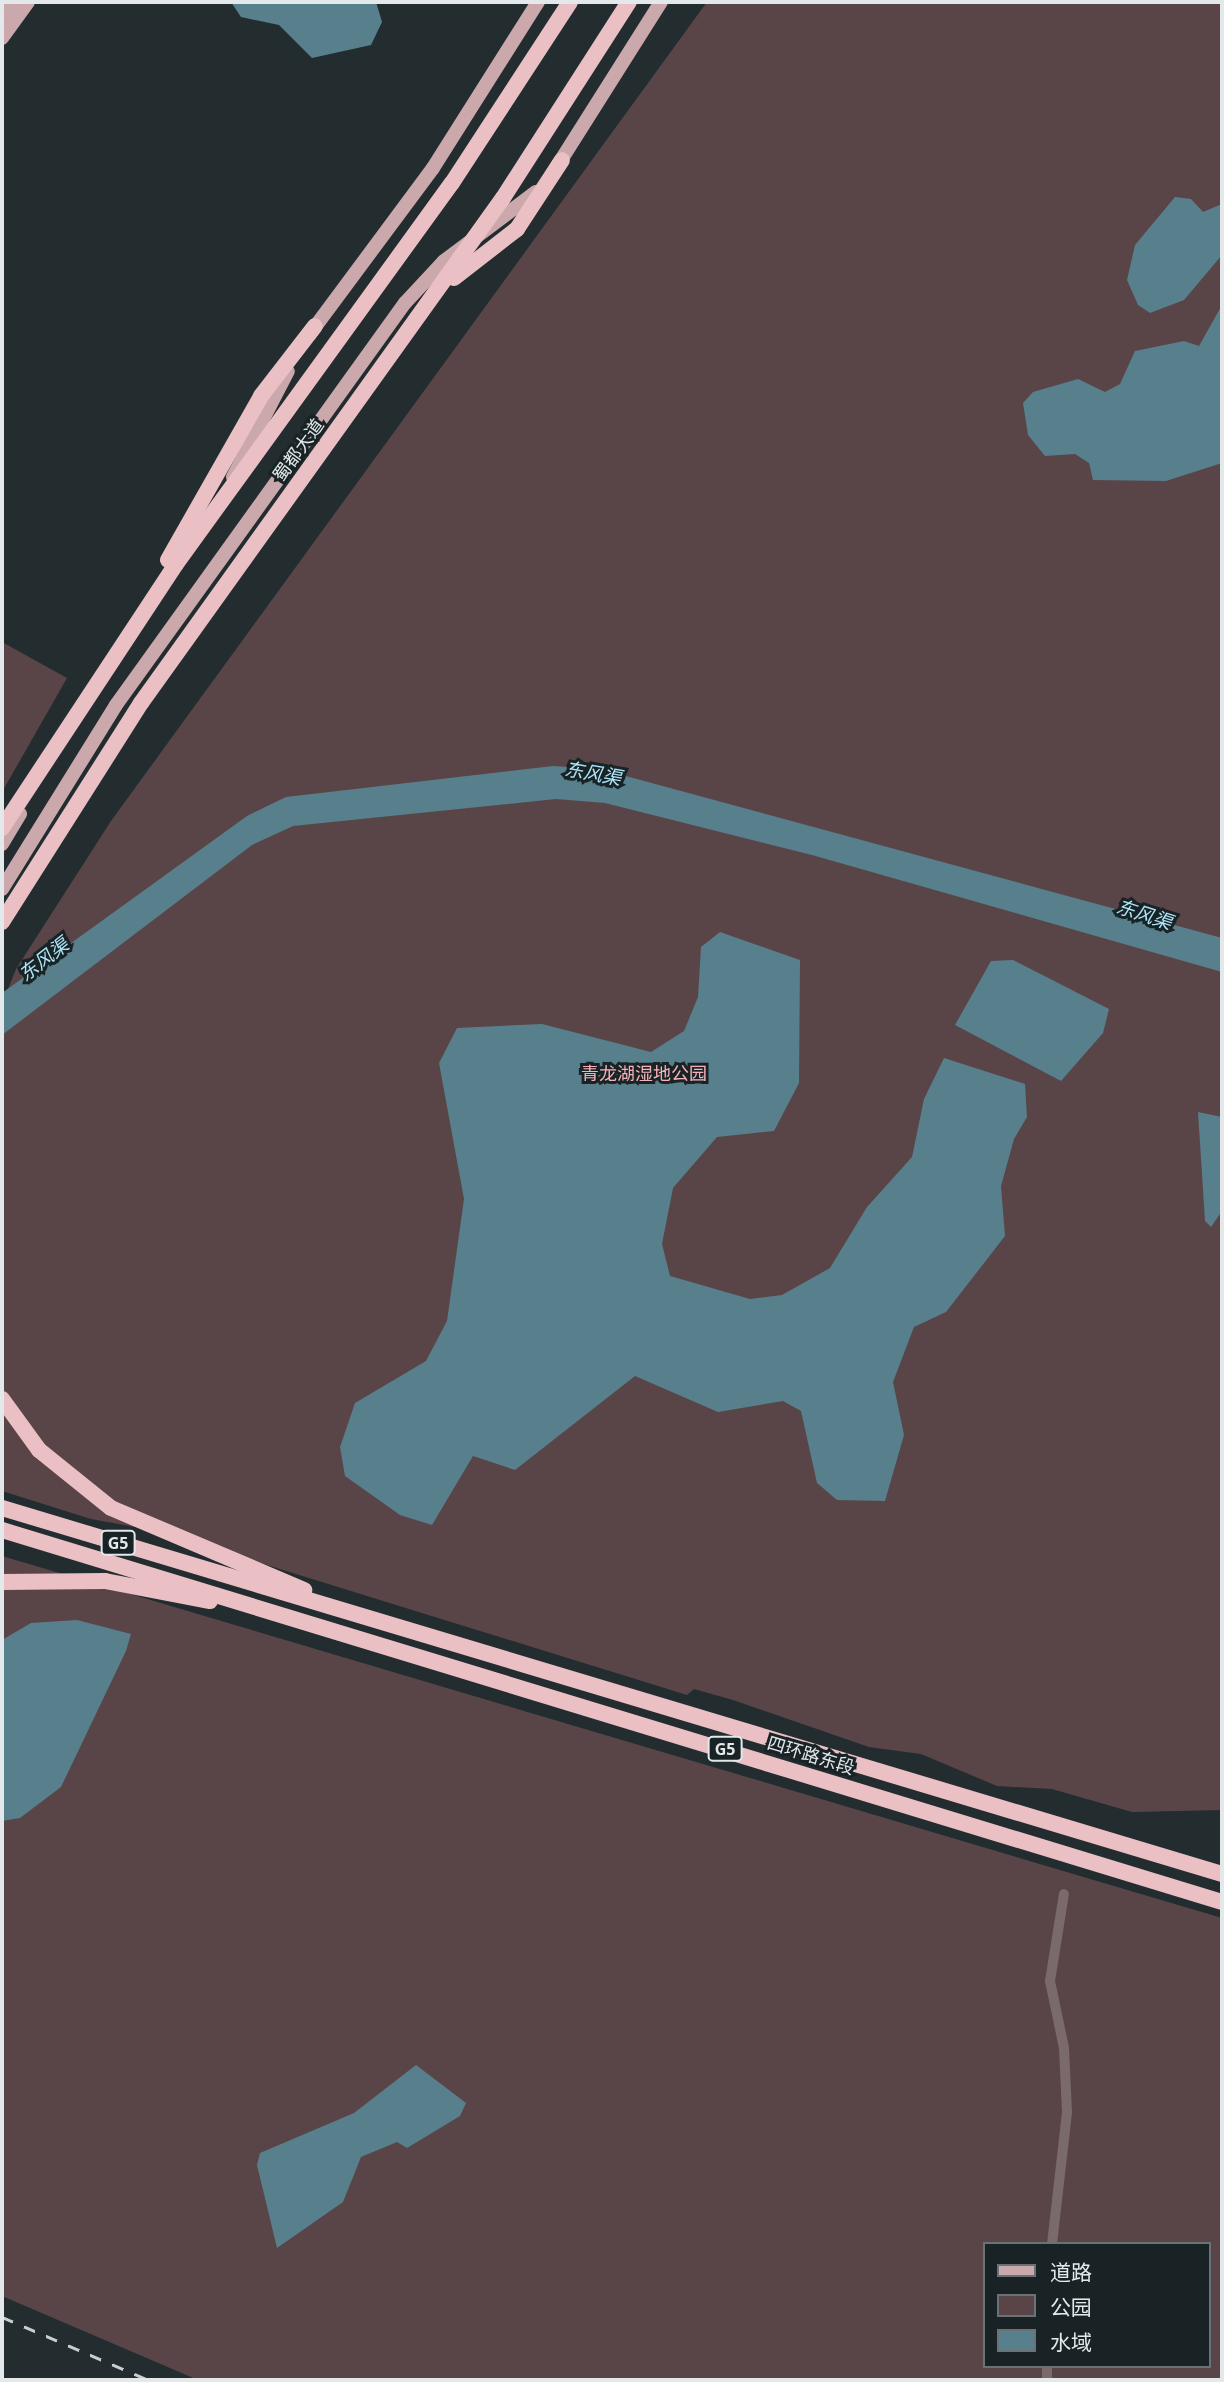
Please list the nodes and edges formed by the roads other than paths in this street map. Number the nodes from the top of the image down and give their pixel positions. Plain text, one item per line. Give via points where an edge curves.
1 (13, 2) edge
2 (28, 2) edge
3 (538, 2) edge
4 (570, 2) edge
5 (629, 2) edge
6 (661, 2) edge
7 (2, 18) edge
8 (2, 38) edge
9 (562, 160) junction
10 (315, 326) junction
11 (2, 826) edge
12 (2, 844) edge
13 (2, 889) edge
14 (2, 912) edge
15 (2, 922) edge
16 (2, 1399) edge
17 (2, 1508) edge
18 (2, 1530) edge
19 (2, 1582) edge
20 (227, 1600) junction
21 (373, 1620) junction
22 (1222, 1873) edge
23 (1064, 1894) dead end
24 (1222, 1902) edge
25 (1052, 2242) edge

1 - 7 main road
2 - 8 main road
3 - 10 main road via 432,168
4 - 11 highway, 蜀都大道 via 452,183 176,564
5 - 15 highway, 蜀都大道 via 496,209 141,703
6 - 9 main road
9 - 13 main road via 528,200 444,261 405,303 116,705
9 - 14 highway via 517,229 452,279 407,327 249,539 113,734
10 - 11 highway via 261,396 137,613
10 - 12 main road via 193,548
16 - 21 highway via 13,1418 70,1480 111,1508
17 - 21 highway, 四环路东段 / G5
18 - 20 highway, G5
19 - 20 highway via 105,1581
20 - 24 highway, 四环路东段 / G5
21 - 22 highway, 四环路东段 / G5
23 - 25 street via 1050,1981 1064,2048 1067,2112

